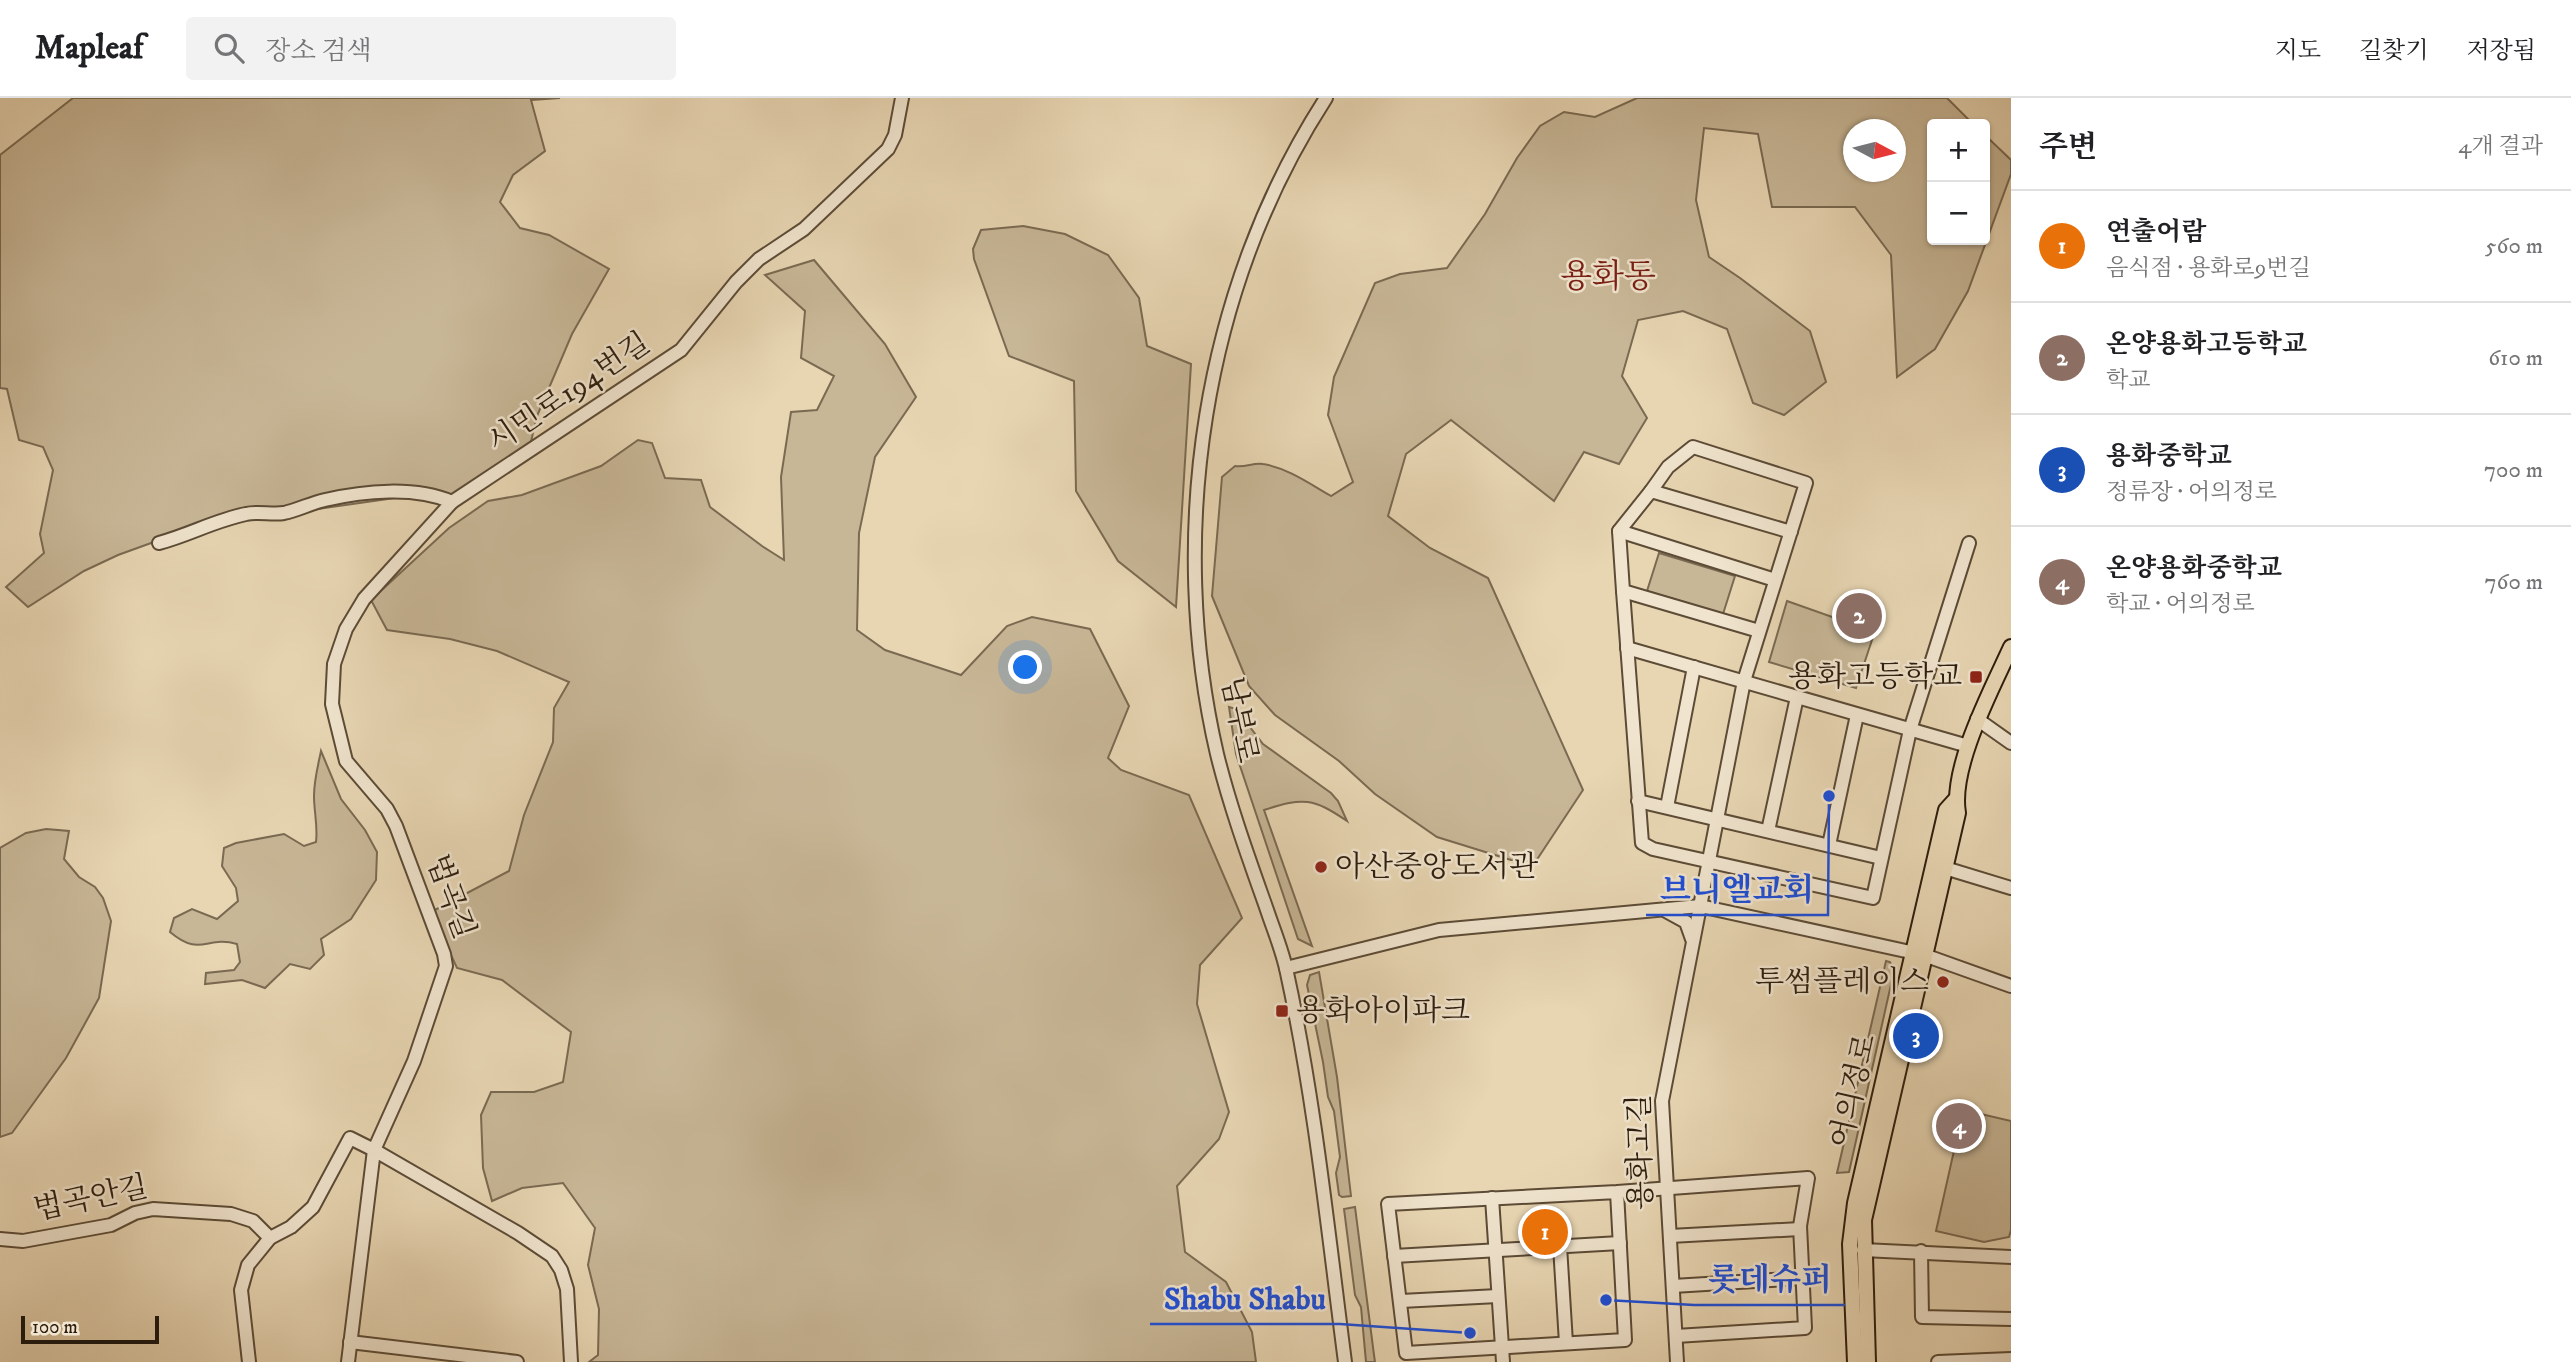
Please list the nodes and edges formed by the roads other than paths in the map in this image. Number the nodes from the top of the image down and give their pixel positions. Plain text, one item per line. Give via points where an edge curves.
1 (902, 98) edge
2 (1326, 98) edge
3 (1651, 491) junction
4 (452, 502) junction
5 (1619, 531) junction
6 (1791, 532) junction
7 (159, 543) dead end
8 (1969, 543) dead end
9 (1775, 580) junction
10 (1623, 591) junction
11 (1759, 631) junction
12 (2011, 647) edge
13 (1627, 648) junction
14 (1695, 667) junction
15 (1744, 681) junction
16 (1797, 697) junction
17 (1857, 715) junction
18 (1978, 719) junction
19 (1910, 730) junction
20 (2011, 743) edge
21 (1969, 746) junction
22 (1955, 799) junction
23 (1638, 801) junction
24 (1667, 807) junction
25 (1717, 819) junction
26 (1768, 831) junction
27 (1829, 845) junction
28 (1881, 858) junction
29 (1709, 861) junction
30 (1945, 867) junction
31 (2011, 888) edge
32 (1700, 906) junction
33 (1662, 909) junction
34 (1693, 943) junction
35 (1918, 954) junction
36 (1286, 968) junction
37 (2011, 986) edge
38 (374, 1150) junction
39 (1667, 1188) junction
40 (1617, 1192) junction
41 (1492, 1198) junction
42 (1800, 1229) junction
43 (1670, 1236) junction
44 (270, 1238) junction
45 (0, 1239) edge
46 (1620, 1243) junction
47 (1560, 1246) junction
48 (1495, 1249) junction
49 (1863, 1250) junction
50 (1921, 1251) junction
51 (1394, 1256) junction
52 (2011, 1257) edge
53 (1803, 1278) junction
54 (1673, 1286) junction
55 (1498, 1296) junction
56 (1401, 1301) junction
57 (2011, 1319) edge
58 (1676, 1336) junction
59 (350, 1342) junction
60 (1566, 1343) junction
61 (1502, 1347) junction
62 (2011, 1359) edge
63 (248, 1362) edge
64 (348, 1362) edge
65 (517, 1362) edge
66 (571, 1362) edge
67 (1345, 1362) edge
68 (1503, 1362) edge
69 (1677, 1362) edge
70 (1855, 1362) edge
71 (1868, 1362) edge
72 (1938, 1362) edge

1 - 4 street, 시민로194번길 via 888,149 804,229 759,259 681,350
2 - 36 street, 남부로 via 1288,163 1243,273 1211,391 1196,508 1197,617 1209,717 1230,800
3 - 5 street
3 - 6 street
3 - 6 street, 용화고길 via 1668,467 1693,447 1807,483
4 - 7 street via 395,492 351,496 284,513 250,513
4 - 38 street, 법곡길 via 364,599 346,629 334,664 332,704 346,761 396,826 446,966 414,1060
5 - 9 street
5 - 10 street
6 - 9 street, 용화고길
8 - 19 street
9 - 11 street, 용화고길
10 - 11 street
10 - 13 street
11 - 15 street, 용화고길
12 - 18 main road, 어의정로
13 - 14 street
13 - 23 street
14 - 15 street
14 - 24 street
15 - 16 street
15 - 25 street, 용화고길
16 - 17 street
16 - 26 street
17 - 19 street
17 - 27 street
18 - 20 street
18 - 21 main road, 어의정로
19 - 21 street
19 - 28 street
21 - 22 main road, 어의정로
22 - 30 main road, 어의정로 via 1958,813
22 - 35 main road, 어의정로 via 1946,810
23 - 24 street
23 - 29 street via 1642,843
24 - 25 street
25 - 26 street
25 - 29 street, 용화고길
26 - 27 street
27 - 28 street
28 - 29 street via 1872,898
29 - 32 street, 용화고길
30 - 31 street
30 - 35 main road, 어의정로
32 - 33 street
32 - 34 street, 용화고길
32 - 35 street
33 - 34 street via 1686,922
33 - 36 street via 1438,930
34 - 39 street, 용화고길 via 1662,1101
35 - 37 street
35 - 49 main road, 어의정로 via 1864,1220
35 - 70 main road, 어의정로 via 1855,1203 1850,1244
36 - 67 street, 남부로 via 1308,1077
38 - 44 street via 350,1138 313,1207
38 - 59 street, 법곡길
38 - 66 street via 552,1256 567,1289
39 - 40 street
39 - 42 street via 1808,1178
39 - 43 street, 용화고길
40 - 41 street
40 - 46 street
41 - 48 street
41 - 51 street via 1388,1204
42 - 43 street
42 - 53 street
43 - 54 street, 용화고길
44 - 45 street, 법곡안길 via 253,1221 231,1214 153,1209 111,1225 23,1241
44 - 63 street via 248,1265 240,1290
46 - 47 street
46 - 60 street via 1625,1340
47 - 48 street
47 - 60 street
48 - 51 street
48 - 55 street
49 - 50 street
49 - 71 main road, 어의정로
50 - 52 street
50 - 57 street via 1922,1317
51 - 56 street
53 - 54 street
53 - 58 street via 1805,1328
54 - 58 street, 용화고길
55 - 56 street
55 - 61 street
56 - 61 street via 1406,1353
58 - 69 street, 용화고길
59 - 64 street, 법곡길
59 - 65 street
60 - 61 street
61 - 68 street
62 - 72 street

